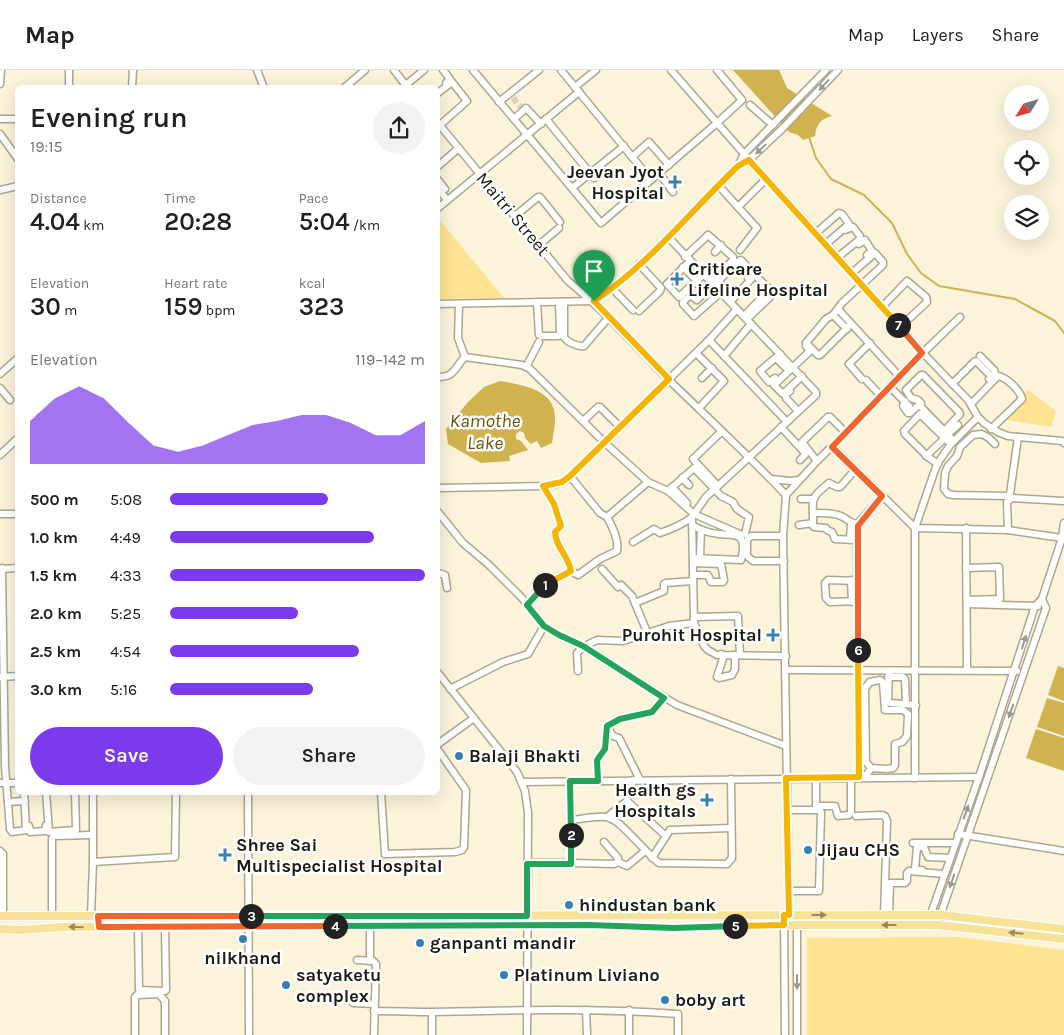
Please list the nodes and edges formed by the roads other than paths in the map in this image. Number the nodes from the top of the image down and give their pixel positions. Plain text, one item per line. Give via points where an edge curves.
1 (1, 70) edge
2 (69, 70) edge
3 (132, 70) edge
4 (257, 70) edge
5 (365, 70) edge
6 (394, 70) edge
7 (424, 70) edge
8 (430, 70) edge
9 (443, 70) edge
10 (473, 70) edge
11 (539, 70) edge
12 (561, 70) edge
13 (596, 70) edge
14 (671, 70) edge
15 (717, 70) edge
16 (826, 70) edge
17 (838, 70) edge
18 (0, 84) edge
19 (69, 85) edge
20 (132, 85) edge
21 (263, 85) edge
22 (348, 85) edge
23 (405, 85) edge
24 (408, 85) edge
25 (409, 85) edge
26 (440, 90) edge
27 (578, 90) junction
28 (440, 91) edge
29 (499, 102) junction
30 (750, 105) dead end
31 (522, 108) dead end
32 (515, 117) junction
33 (0, 118) edge
34 (15, 119) edge
35 (546, 119) junction
36 (440, 122) edge
37 (717, 123) junction
38 (524, 124) dead end
39 (540, 124) junction
40 (774, 124) junction
41 (440, 126) edge
42 (0, 134) edge
43 (528, 135) junction
44 (624, 146) junction
45 (458, 147) junction
46 (744, 154) junction
47 (15, 155) edge
48 (632, 157) junction
49 (440, 160) edge
50 (749, 160) junction
51 (440, 164) edge
52 (669, 165) junction
53 (738, 166) junction
54 (593, 171) junction
55 (659, 173) junction
56 (480, 174) junction
57 (766, 179) junction
58 (651, 180) junction
59 (440, 183) edge
60 (718, 185) junction
61 (15, 187) edge
62 (572, 188) junction
63 (445, 189) dead end
64 (0, 190) edge
65 (440, 191) edge
66 (673, 192) dead end
67 (447, 200) junction
68 (440, 206) edge
69 (738, 207) junction
70 (515, 216) junction
71 (816, 233) junction
72 (668, 237) junction
73 (539, 245) junction
74 (721, 245) junction
75 (827, 245) junction
76 (740, 250) dead end
77 (714, 252) dead end
78 (688, 259) junction
79 (839, 259) junction
80 (639, 264) junction
81 (683, 267) junction
82 (850, 271) junction
83 (703, 275) junction
84 (696, 281) junction
85 (862, 283) junction
86 (713, 284) junction
87 (612, 288) junction
88 (718, 294) junction
89 (770, 297) dead end
90 (730, 298) junction
91 (594, 301) junction
92 (537, 302) junction
93 (562, 302) junction
94 (440, 304) edge
95 (459, 304) junction
96 (882, 307) junction
97 (737, 309) junction
98 (836, 312) junction
99 (960, 316) dead end
100 (609, 318) junction
101 (747, 320) junction
102 (849, 326) junction
103 (900, 327) junction
104 (710, 340) junction
105 (539, 342) dead end
106 (803, 343) dead end
107 (870, 343) junction
108 (696, 353) junction
109 (922, 353) junction
110 (724, 356) junction
111 (778, 356) junction
112 (980, 356) dead end
113 (465, 357) junction
114 (817, 357) dead end
115 (15, 361) edge
116 (526, 367) junction
117 (791, 367) junction
118 (712, 368) junction
119 (988, 373) dead end
120 (0, 374) edge
121 (899, 376) junction
122 (440, 377) edge
123 (803, 377) junction
124 (702, 378) dead end
125 (669, 379) junction
126 (952, 384) junction
127 (890, 387) junction
128 (0, 388) edge
129 (881, 396) junction
130 (10, 400) dead end
131 (970, 402) junction
132 (921, 406) junction
133 (699, 408) junction
134 (798, 411) junction
135 (934, 416) dead end
136 (978, 417) junction
137 (583, 421) junction
138 (787, 422) junction
139 (958, 425) dead end
140 (620, 427) junction
141 (781, 427) junction
142 (991, 428) junction
143 (722, 431) junction
144 (998, 432) junction
145 (947, 433) junction
146 (846, 434) junction
147 (1018, 438) junction
148 (15, 441) edge
149 (604, 442) junction
150 (953, 442) junction
151 (1064, 444) edge
152 (832, 447) junction
153 (945, 452) junction
154 (0, 455) edge
155 (808, 456) dead end
156 (926, 456) junction
157 (749, 457) junction
158 (800, 460) dead end
159 (954, 460) junction
160 (816, 462) junction
161 (938, 464) junction
162 (851, 472) junction
163 (570, 476) junction
164 (682, 478) junction
165 (770, 479) junction
166 (799, 480) junction
167 (648, 482) junction
168 (689, 485) dead end
169 (543, 486) junction
170 (716, 487) junction
171 (440, 488) edge
172 (670, 489) junction
173 (786, 495) junction
174 (882, 496) junction
175 (801, 499) dead end
176 (813, 499) junction
177 (1064, 501) edge
178 (687, 503) dead end
179 (813, 513) junction
180 (0, 514) edge
181 (15, 514) edge
182 (440, 514) edge
183 (693, 515) junction
184 (607, 517) junction
185 (813, 523) junction
186 (851, 523) junction
187 (1064, 523) edge
188 (859, 524) junction
189 (692, 525) junction
190 (799, 525) dead end
191 (915, 528) junction
192 (966, 528) junction
193 (701, 530) junction
194 (1008, 530) junction
195 (783, 536) junction
196 (1062, 538) junction
197 (854, 540) junction
198 (633, 542) dead end
199 (695, 559) junction
200 (784, 561) junction
201 (1, 568) edge
202 (15, 568) edge
203 (966, 568) junction
204 (602, 570) dead end
205 (571, 571) junction
206 (440, 574) edge
207 (693, 578) junction
208 (854, 580) junction
209 (447, 588) dead end
210 (1042, 599) junction
211 (855, 602) junction
212 (967, 602) junction
213 (635, 603) junction
214 (527, 605) junction
215 (1035, 606) junction
216 (1046, 608) junction
217 (694, 620) junction
218 (544, 626) junction
219 (647, 632) junction
220 (583, 646) junction
221 (724, 655) junction
222 (737, 655) junction
223 (786, 656) junction
224 (786, 670) junction
225 (967, 670) junction
226 (1015, 670) junction
227 (578, 671) dead end
228 (915, 672) junction
229 (858, 673) junction
230 (1025, 673) junction
231 (888, 674) junction
232 (15, 676) edge
233 (440, 676) edge
234 (2, 677) edge
235 (868, 685) junction
236 (450, 688) junction
237 (664, 698) junction
238 (906, 704) junction
239 (916, 704) junction
240 (474, 718) junction
241 (607, 726) junction
242 (440, 743) edge
243 (786, 746) junction
244 (440, 753) edge
245 (2, 765) edge
246 (871, 768) junction
247 (862, 777) junction
248 (979, 777) junction
249 (786, 778) junction
250 (851, 778) junction
251 (915, 778) junction
252 (730, 779) junction
253 (816, 779) junction
254 (633, 780) junction
255 (640, 780) junction
256 (570, 781) junction
257 (598, 781) junction
258 (522, 782) junction
259 (3, 783) edge
260 (26, 795) edge
261 (26, 795) edge
262 (46, 795) edge
263 (46, 795) edge
264 (75, 795) edge
265 (93, 795) edge
266 (176, 795) edge
267 (248, 795) edge
268 (381, 795) edge
269 (627, 801) junction
270 (8, 802) junction
271 (25, 802) junction
272 (786, 810) junction
273 (856, 816) dead end
274 (607, 817) junction
275 (571, 820) junction
276 (731, 828) junction
277 (958, 834) junction
278 (93, 835) junction
279 (968, 835) junction
280 (666, 836) junction
281 (604, 842) dead end
282 (913, 843) dead end
283 (955, 843) junction
284 (0, 851) edge
285 (646, 851) junction
286 (1064, 851) edge
287 (652, 858) junction
288 (950, 858) junction
289 (93, 862) junction
290 (618, 862) junction
291 (527, 864) junction
292 (571, 864) junction
293 (945, 873) junction
294 (1, 879) edge
295 (788, 891) junction
296 (790, 915) junction
297 (887, 915) junction
298 (930, 915) junction
299 (941, 915) junction
300 (2, 916) edge
301 (52, 916) junction
302 (95, 916) junction
303 (249, 916) junction
304 (379, 916) junction
305 (527, 916) junction
306 (674, 916) junction
307 (527, 925) junction
308 (784, 925) junction
309 (796, 925) junction
310 (927, 925) junction
311 (937, 925) junction
312 (138, 926) junction
313 (165, 926) junction
314 (249, 926) junction
315 (370, 926) junction
316 (379, 926) junction
317 (99, 927) junction
318 (674, 928) junction
319 (0, 929) edge
320 (1064, 929) edge
321 (1064, 939) edge
322 (357, 960) dead end
323 (370, 961) junction
324 (353, 1003) dead end
325 (374, 1008) junction
326 (527, 1009) junction
327 (586, 1010) junction
328 (629, 1010) junction
329 (432, 1012) junction
330 (135, 1035) edge
331 (165, 1035) edge
332 (249, 1035) edge
333 (374, 1035) edge
334 (432, 1035) edge
335 (526, 1035) edge
336 (587, 1035) edge
337 (629, 1035) edge
338 (678, 1035) edge
339 (785, 1035) edge
340 (797, 1035) edge

1 - 18 street
2 - 19 street
3 - 20 street
4 - 21 street
5 - 22 street
6 - 23 street
7 - 24 street
8 - 25 street
9 - 26 street via 450,80
10 - 29 street
11 - 29 street via 512,96
12 - 27 street
13 - 27 street
14 - 37 street
15 - 37 street via 742,100
16 - 40 street
17 -> 50 street
27 - 35 street
27 - 44 street
28 - 36 street via 452,82 467,102
29 - 32 street
30 - 40 street
31 - 32 street
32 - 38 street
32 - 39 street via 527,108
32 - 43 street
33 - 34 street
35 - 39 street
35 - 54 street
37 - 46 street
37 - 52 street
39 - 43 street
40 - 46 street
41 - 45 street, Maitri Street
42 - 47 street
43 - 56 street
43 - 62 street
44 - 48 street
44 - 54 street
45 - 49 street
45 - 51 street
45 - 56 street, Maitri Street
46 - 50 street
46 - 53 street
48 - 52 street via 649,142
48 - 58 street
50 - 53 street
50 - 57 street
52 - 55 street
53 - 60 street
54 - 62 street
55 - 58 street
55 - 66 street
56 - 67 street
56 - 70 street, Maitri Street
57 - 69 street
57 - 71 street
58 - 62 street via 601,223
59 - 63 street
60 - 69 street
60 - 72 street
61 - 64 street
65 - 67 street
67 - 68 street
69 - 76 street via 757,228
70 - 73 street, Maitri Street
70 - 73 street via 540,197 560,225
71 - 75 street
71 - 75 street via 838,213 842,214 849,224
72 - 78 street
72 - 80 street
73 - 91 street, Maitri Street via 568,280
74 - 77 street
74 - 78 street via 708,234
74 - 86 street via 733,260
75 - 79 street
75 - 79 street via 853,227 860,239
78 - 81 street
78 - 83 street
79 - 82 street
79 - 82 street via 865,240 872,251
80 - 87 street
80 - 87 street via 660,290 636,311
81 - 84 street
81 - 84 street via 667,284 679,297
82 - 85 street
82 - 85 street via 875,253 883,265
83 - 84 street
83 - 86 street
85 - 96 street
85 - 98 street
86 - 88 street
86 - 88 street via 697,300 690,295 682,304 694,316
86 - 90 street
86 - 90 street via 741,260 752,274
87 - 91 street
88 - 90 street
89 - 101 street
90 - 97 street
90 - 101 street via 754,276 768,288
91 - 93 street
91 - 100 street, Maitri Street
92 - 93 street
92 - 93 street via 541,336 560,335
92 - 95 street
93 - 100 street via 564,337 581,347
94 - 95 street
95 - 113 street via 458,338
96 - 103 street
96 - 103 street via 907,282 926,297 927,302
97 - 101 street
97 - 104 street
98 - 102 street
98 - 102 street via 806,343 820,355
99 - 109 street
100 - 125 street, Maitri Street
101 - 110 street
101 - 111 street
102 - 107 street
103 - 109 street
104 - 108 street
104 - 110 street
105 - 116 street
106 - 117 street via 810,351
107 - 121 street
107 - 129 street via 849,364
108 - 118 street
108 - 125 street
109 - 121 street
109 - 126 street
110 - 138 street
111 - 117 street
111 - 117 street via 760,372 769,382
112 - 131 street via 994,373
113 - 116 street
113 - 122 street via 451,374
114 - 117 street via 811,352
115 - 120 street
116 - 137 street
117 - 123 street
117 - 123 street via 774,383 782,394
118 - 124 street
118 - 133 street via 724,383
119 - 126 street via 976,361
121 - 127 street
123 - 134 street via 785,396
123 - 134 street via 816,395
125 - 133 street, Maitri Street
125 - 140 street
126 - 131 street
127 - 129 street
127 - 132 street via 907,403 903,406 908,413
128 - 130 street
129 - 146 street
131 - 136 street
131 - 142 street via 998,376 1004,377 1019,393 1022,399
132 - 135 street
132 - 145 street
132 - 145 street via 906,390 923,376 960,414
133 - 143 street, Maitri Street
134 - 138 street
136 - 142 street
136 - 150 street
137 - 140 street via 600,407
137 - 149 street
138 - 141 street
139 - 145 street
140 - 149 street
141 - 157 street
141 - 158 street via 805,453
142 - 144 street
143 - 157 street, Maitri Street
143 - 170 street via 693,459
144 - 147 street
144 - 159 street via 995,445 982,434 973,435 960,447
145 - 150 street
145 - 156 street
145 - 156 street via 920,414 904,432
146 - 152 street
146 - 160 street via 828,417 802,442
147 - 151 street via 1062,441
147 - 159 street via 1010,494 1007,496 948,494 944,489 945,473
148 - 154 street
149 - 163 street
149 - 167 street
150 - 153 street
152 - 160 street
152 - 162 street
153 - 159 street
153 - 161 street
155 - 160 street
156 - 161 street
157 - 165 street, Maitri Street
157 - 170 street
160 - 166 street
161 - 191 street
162 - 174 street
162 - 176 street via 840,487 829,483
163 - 169 street via 562,482
163 - 184 street via 600,513
164 - 168 street
164 - 170 street via 694,468
164 - 172 street
165 - 166 street
165 - 173 street, Maitri Street
166 - 173 street
167 - 172 street
167 - 184 street
169 - 171 street
169 - 205 street via 554,504 561,526 555,532 555,538
170 - 183 street
170 - 183 street via 721,496 749,517 745,534
172 - 178 street
172 - 183 street
173 - 195 street
174 - 188 street
174 - 191 street
175 - 176 street
176 - 179 street
177 - 194 street via 1009,499
179 - 185 street
179 - 186 street via 840,516
180 - 181 street
182 - 214 street via 463,543 509,584
183 - 189 street
183 - 198 street via 678,527 660,533 654,528
184 - 205 street via 613,527 617,551 600,558 578,575
185 - 190 street
185 - 197 street via 814,527 832,532 835,539
186 - 188 street
186 - 197 street
187 - 196 street
188 - 197 street
189 - 193 street
189 - 199 street
191 - 192 street
191 - 228 street
192 - 194 street
192 - 203 street
193 - 199 street
193 - 199 street via 740,538 743,542 742,557 741,560
194 - 196 street
195 - 200 street
195 - 200 street via 751,536 747,540 747,556 753,561
196 - 210 street
197 - 208 street
199 - 207 street
199 - 207 street via 721,564 724,580 711,582 708,575
200 - 223 street
201 - 202 street
201 - 234 street
203 - 212 street
203 - 212 street via 999,567 1000,600
204 - 213 street via 632,596
205 - 214 street via 548,582
206 - 209 street via 445,575
207 - 213 street via 666,583 664,591
207 - 217 street
208 - 211 street
208 - 211 street via 828,580 825,583 827,600
210 - 215 street
210 - 216 street
211 - 229 street
212 - 215 street
212 - 225 street
213 - 219 street
214 - 218 street
215 - 216 street
226 -> 215 street
216 - 230 street
217 - 219 street
217 - 221 street via 704,646 715,654
217 - 222 street via 738,616
218 - 220 street
218 - 236 street via 528,654 503,662
219 - 220 street via 623,641 597,640
220 - 227 street via 577,653
220 - 237 street
221 - 222 street
221 - 222 street via 719,678 732,676
222 - 223 street
223 - 224 street
224 - 229 street
224 - 243 street
225 - 226 street
225 - 228 street
226 - 230 street
226 - 248 street
228 - 231 street
228 - 239 street
229 - 231 street
229 - 235 street
229 - 247 street
230 -> 279 street
231 - 238 street via 905,679
231 - 238 street via 888,701
232 - 234 street
233 - 236 street
234 - 245 street
235 - 246 street via 865,688 866,762
235 - 246 street via 878,680 883,682 885,710 903,710 908,714 907,736 895,744 893,768
236 - 240 street
237 - 241 street via 652,712 620,719
237 - 243 street
238 - 239 street
239 - 251 street
240 - 242 street
240 - 258 street
241 - 255 street via 613,736 619,738
241 - 257 street via 605,749 597,760
243 - 249 street
244 - 268 street via 466,790 462,850 385,854
245 - 259 street
246 - 247 street
247 - 250 street
247 - 251 street
248 - 251 street
277 -> 248 street
249 - 252 street
249 - 253 street
249 - 272 street
250 - 253 street
250 - 253 street via 851,813 838,816 835,806 816,806
252 - 255 street
252 - 276 street
254 - 255 street
254 - 257 street
254 - 269 street
256 - 257 street
256 - 258 street
256 - 275 street
258 - 291 street via 528,813
259 - 270 street
260 - 262 street via 30,832 46,831
261 - 271 street
263 - 264 street via 49,832 76,830
265 - 278 street
266 - 289 street via 175,857
267 - 303 street
269 - 274 street
269 - 280 street
270 - 271 street
270 - 271 street via 12,832 26,830
272 - 295 street
272 - 295 street via 820,812 819,891
273 - 297 street via 882,815 887,821
274 - 275 street
274 - 285 street via 616,820
275 - 292 street
276 - 280 street via 670,830
276 - 287 street via 732,858 727,864 659,863
277 - 279 street
277 - 283 street
278 - 289 street
278 - 301 street via 52,838
279 - 286 street
279 -> 299 street
280 - 287 street
281 - 290 street via 617,856
282 - 283 street
283 - 288 street
284 - 294 street via 3,854
285 - 287 street
285 - 290 street via 628,866
288 - 293 street
288 - 293 street via 928,857 924,847 916,848 915,869
289 - 302 street
290 - 292 street
291 - 292 street
291 - 305 street
293 - 297 street via 909,871 905,884 890,883
293 - 298 street
294 - 300 street
295 - 296 street
296 -> 297 main road
296 - 306 main road
296 - 308 street
296 - 309 street
297 - 298 main road
298 - 299 main road
298 - 310 street
299 - 311 street
299 - 320 main road
300 - 301 main road
301 - 302 main road
302 - 303 main road
302 - 317 street
303 - 304 main road
303 - 314 street
304 - 305 main road
304 - 316 main road
305 - 306 main road
305 - 307 street
306 - 318 main road
307 - 316 main road
307 - 318 main road
307 - 326 street
308 - 309 main road
308 - 318 main road
308 - 339 street
310 -> 309 main road
309 -> 340 street
310 - 311 main road
321 -> 311 main road
312 - 313 main road
312 - 313 street via 139,990 165,991
312 - 317 main road
313 - 314 main road
314 - 315 main road
314 - 332 street
315 - 316 main road
315 - 323 street
317 -> 319 main road
322 - 323 street
323 - 325 street via 376,964
324 - 325 street
325 - 329 street
325 - 333 street
326 - 327 street
326 - 329 street
326 - 335 street
327 - 328 street
327 - 336 street
328 - 337 street
328 - 338 street via 678,1014
329 - 334 street
330 - 331 street via 133,1000 137,995 159,994 165,1001

